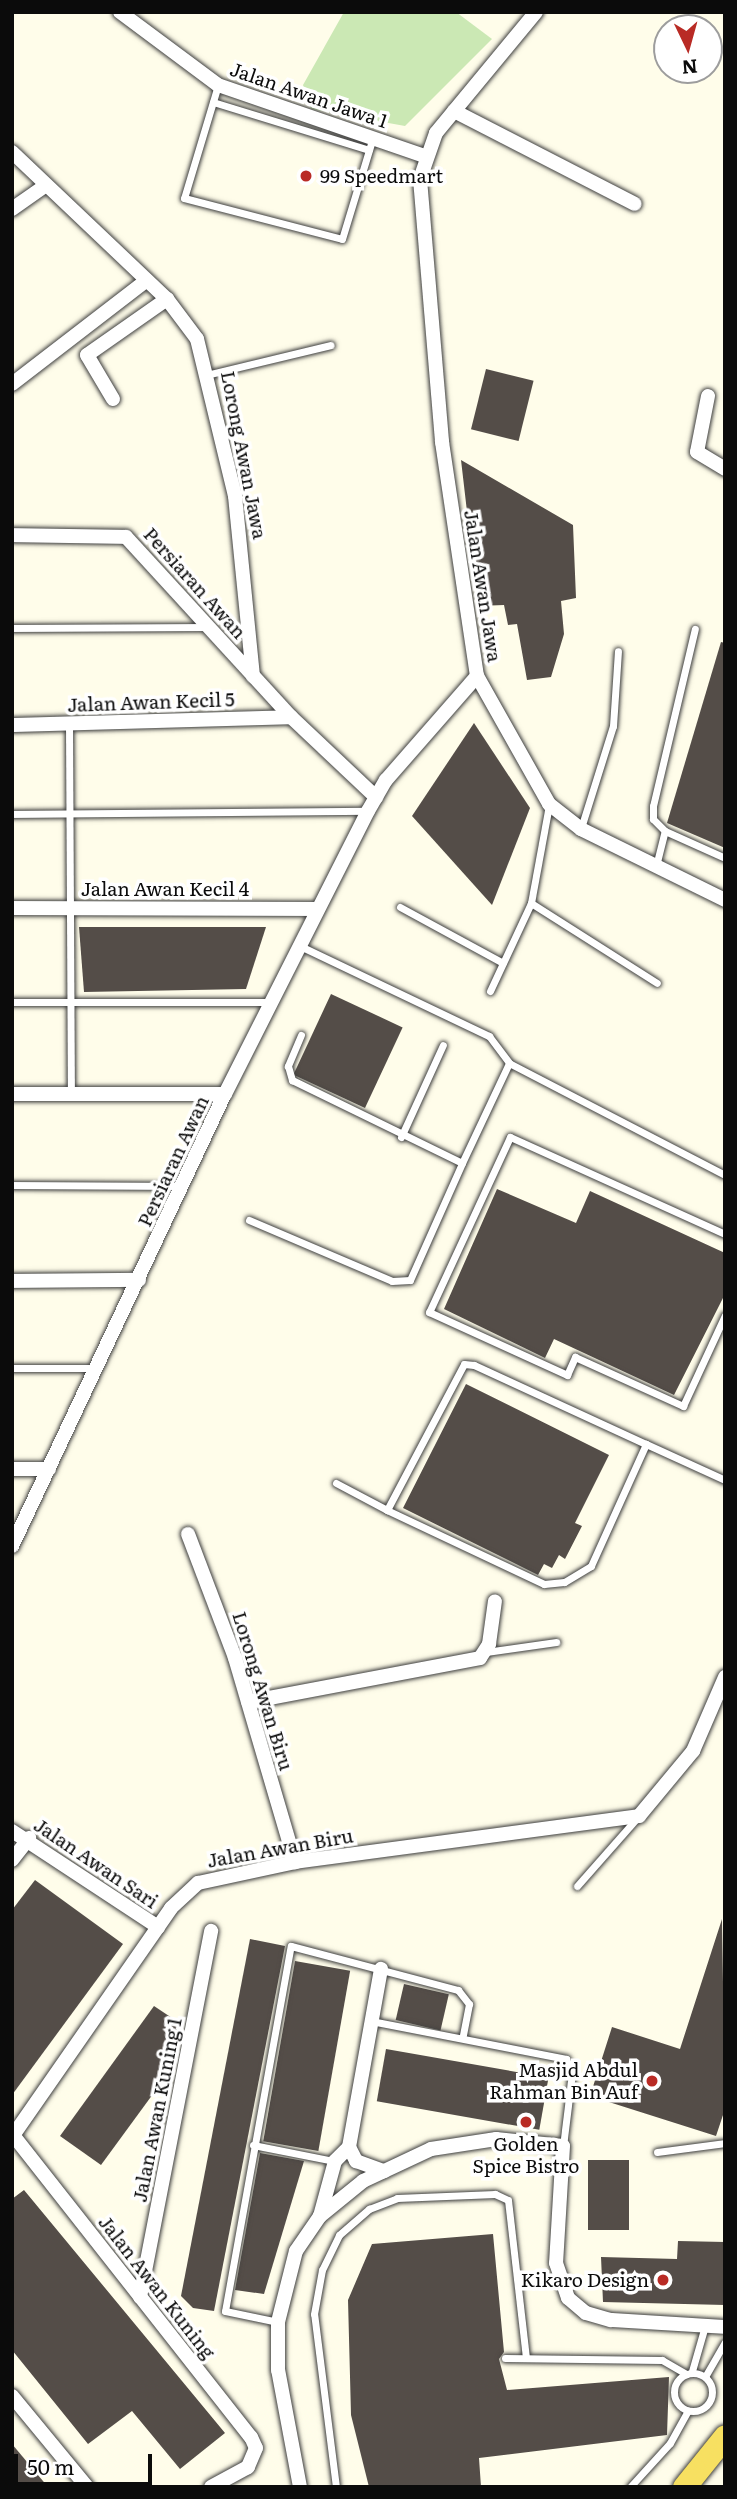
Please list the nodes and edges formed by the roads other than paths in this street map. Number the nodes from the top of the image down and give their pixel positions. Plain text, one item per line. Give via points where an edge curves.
1 (120, 12) edge
2 (536, 12) edge
3 (218, 85) junction
4 (214, 102) junction
5 (454, 111) junction
6 (371, 143) junction
7 (12, 152) edge
8 (424, 156) junction
9 (44, 187) junction
10 (635, 204) dead end
11 (12, 209) edge
12 (147, 280) junction
13 (167, 299) junction
14 (331, 345) dead end
15 (210, 374) junction
16 (12, 384) edge
17 (708, 396) dead end
18 (113, 399) dead end
19 (725, 469) edge
20 (12, 535) edge
21 (209, 627) junction
22 (12, 628) edge
23 (695, 629) dead end
24 (618, 651) dead end
25 (253, 676) junction
26 (477, 676) junction
27 (290, 717) junction
28 (12, 725) edge
29 (69, 725) junction
30 (376, 797) junction
31 (549, 804) junction
32 (368, 811) junction
33 (12, 814) edge
34 (69, 814) junction
35 (581, 829) junction
36 (664, 831) junction
37 (725, 858) edge
38 (656, 869) junction
39 (725, 900) edge
40 (531, 903) junction
41 (400, 907) dead end
42 (12, 908) edge
43 (70, 908) junction
44 (317, 909) junction
45 (297, 945) junction
46 (503, 963) junction
47 (657, 983) dead end
48 (490, 991) dead end
49 (12, 1002) edge
50 (71, 1002) junction
51 (270, 1002) junction
52 (301, 1035) dead end
53 (443, 1045) dead end
54 (509, 1063) junction
55 (12, 1094) edge
56 (71, 1094) junction
57 (225, 1094) junction
58 (401, 1137) junction
59 (462, 1163) junction
60 (725, 1175) edge
61 (12, 1185) edge
62 (183, 1186) junction
63 (249, 1220) dead end
64 (725, 1234) edge
65 (139, 1280) junction
66 (12, 1281) edge
67 (725, 1315) edge
68 (12, 1368) edge
69 (97, 1368) junction
70 (646, 1444) junction
71 (12, 1469) edge
72 (49, 1469) junction
73 (725, 1480) edge
74 (336, 1483) dead end
75 (387, 1510) junction
76 (188, 1534) dead end
77 (12, 1546) edge
78 (495, 1601) dead end
79 (556, 1642) dead end
80 (486, 1652) junction
81 (725, 1677) edge
82 (248, 1702) junction
83 (639, 1816) junction
84 (12, 1831) edge
85 (29, 1838) junction
86 (12, 1860) edge
87 (295, 1862) junction
88 (577, 1886) dead end
89 (158, 1927) junction
90 (211, 1931) dead end
91 (381, 1969) junction
92 (372, 2021) junction
93 (463, 2035) junction
94 (13, 2136) edge
95 (725, 2143) edge
96 (253, 2145) junction
97 (563, 2146) junction
98 (349, 2147) junction
99 (657, 2152) dead end
100 (335, 2161) junction
101 (384, 2171) junction
102 (320, 2216) junction
103 (140, 2297) junction
104 (278, 2322) junction
105 (705, 2326) junction
106 (725, 2327) edge
107 (725, 2342) edge
108 (526, 2357) junction
109 (505, 2358) dead end
110 (689, 2373) junction
111 (706, 2375) junction
112 (12, 2396) edge
113 (688, 2411) junction
114 (725, 2436) edge
115 (87, 2487) edge
116 (211, 2487) edge
117 (300, 2487) edge
118 (336, 2487) edge
119 (630, 2487) edge
120 (684, 2487) edge

1 - 3 street, Jalan Awan Jawa 1
2 - 5 street
3 - 4 lane
3 - 6 street, Jalan Awan Jawa 1
4 - 6 lane
4 - 6 lane via 184,198 342,239
5 - 8 street
5 - 10 street
6 - 8 street, Jalan Awan Jawa 1
7 - 9 street, Lorong Awan Jawa
8 - 26 street, Jalan Awan Jawa via 421,197 442,442
9 - 11 street
9 - 12 street, Lorong Awan Jawa
12 - 13 street, Lorong Awan Jawa
12 - 16 street
13 - 15 street, Lorong Awan Jawa via 197,340
13 - 18 street via 87,355
14 - 15 lane
15 - 25 street, Lorong Awan Jawa via 235,496
17 - 19 street via 697,452
20 - 21 street, Persiaran Awan via 122,534
21 - 22 lane
21 - 25 street, Persiaran Awan
23 - 36 lane via 653,806 653,819
24 - 35 lane via 613,726
25 - 27 street, Persiaran Awan
26 - 30 street, Persiaran Awan
26 - 31 street, Jalan Awan Jawa
27 - 29 street, Jalan Awan Kecil 5
27 - 30 street, Persiaran Awan
28 - 29 street, Jalan Awan Kecil 5
29 - 34 lane
30 - 32 street, Persiaran Awan
31 - 35 street, Jalan Awan Jawa
31 - 40 lane
32 - 34 lane
32 - 44 street, Persiaran Awan
33 - 34 lane
34 - 43 lane
35 - 38 street, Jalan Awan Jawa
36 - 37 lane
36 - 38 lane
38 - 39 street, Jalan Awan Jawa
40 - 46 lane
40 - 47 lane
41 - 46 lane
42 - 43 street, Jalan Awan Kecil 4
43 - 44 street, Jalan Awan Kecil 4
43 - 50 lane
44 - 45 street, Persiaran Awan
45 - 51 street, Persiaran Awan
45 - 54 lane via 489,1036
46 - 48 lane
49 - 50 lane
50 - 51 lane
50 - 56 lane
51 - 57 street, Persiaran Awan
52 - 58 lane via 288,1066 292,1080
53 - 58 lane
54 - 59 lane
54 - 60 lane
55 - 56 street
56 - 57 street
57 - 62 street, Persiaran Awan
58 - 59 lane
59 - 63 lane via 410,1280 392,1281
61 - 62 lane
62 - 65 street, Persiaran Awan
64 - 67 lane via 510,1137 429,1312 567,1374 575,1357 683,1406
65 - 66 street
65 - 69 street, Persiaran Awan
68 - 69 lane
69 - 72 street, Persiaran Awan
70 - 73 lane
70 - 75 lane via 597,1556 564,1582 544,1584
70 - 75 lane via 464,1364
71 - 72 street
72 - 77 street, Persiaran Awan
74 - 75 lane
76 - 82 street, Lorong Awan Biru
78 - 80 street
79 - 80 lane
80 - 82 street via 403,1677
81 - 83 street via 693,1751
82 - 87 street, Lorong Awan Biru
83 - 87 street, Jalan Awan Biru
83 - 88 lane
84 - 85 street, Jalan Awan Sari
85 - 86 street
85 - 89 street, Jalan Awan Sari
87 - 89 street, Jalan Awan Biru via 201,1881
89 - 94 street, Jalan Awan Biru
90 - 103 street, Jalan Awan Kuning 1
91 - 92 street
91 - 93 lane via 463,1994 469,2004
91 - 96 lane via 291,1946
92 - 93 lane
92 - 98 street
93 - 97 lane via 570,2063
94 - 103 street, Jalan Awan Kuning
95 - 99 lane
96 - 100 lane
96 - 104 lane via 225,2311
97 - 101 street via 496,2139 431,2149
97 - 105 street via 556,2263 568,2298 586,2313 611,2320
98 - 100 street
98 - 101 street via 356,2161
100 - 102 street
101 - 102 street
102 - 104 street via 296,2250
103 - 116 street, Jalan Awan Kuning via 256,2448 248,2467
104 - 117 street via 286,2437
105 - 106 street
105 - 110 lane
107 - 111 lane
108 - 109 lane
108 - 110 lane via 662,2360
108 - 118 lane via 508,2200 495,2194 397,2198 369,2209 340,2235 323,2270 314,2314
110 - 111 lane
110 - 113 lane via 674,2397
111 - 113 lane via 709,2403
112 - 115 street
113 - 119 lane via 670,2443
114 - 120 main road

